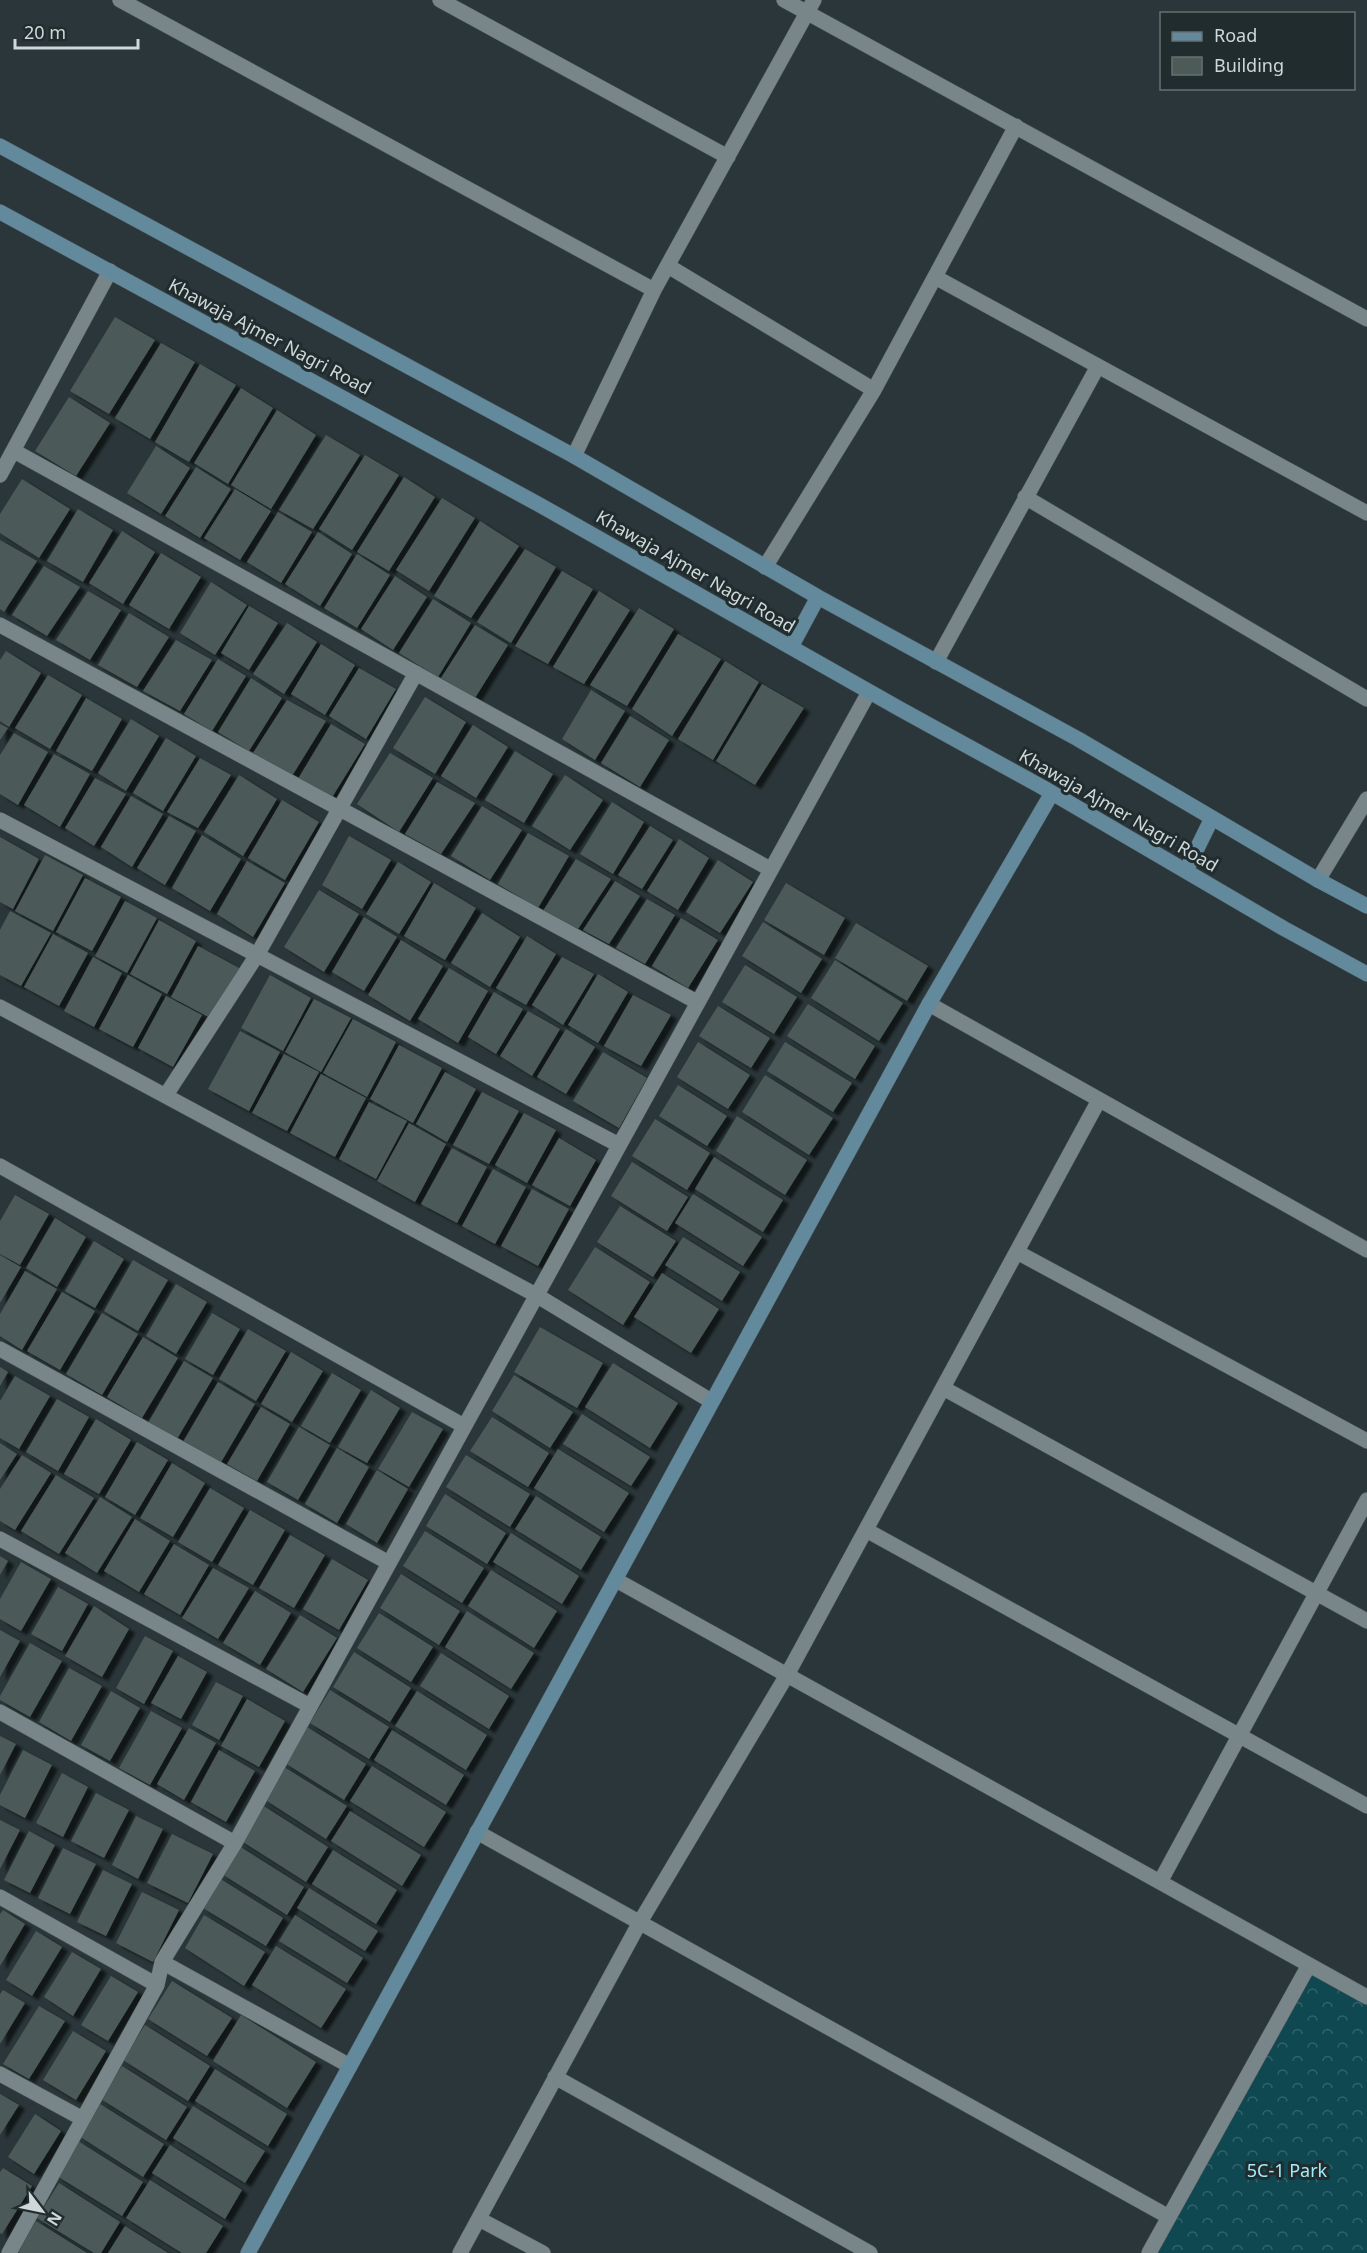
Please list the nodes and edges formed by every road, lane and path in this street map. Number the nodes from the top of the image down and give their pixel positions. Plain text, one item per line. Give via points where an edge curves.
1 (120, 0) edge
2 (440, 0) edge
3 (784, 0) edge
4 (810, 6) edge
5 (1016, 126) junction
6 (0, 146) edge
7 (728, 157) junction
8 (0, 212) edge
9 (668, 266) junction
10 (110, 271) junction
11 (935, 277) junction
12 (654, 290) junction
13 (1367, 320) edge
14 (1098, 366) junction
15 (874, 390) junction
16 (14, 451) junction
17 (574, 456) junction
18 (0, 476) edge
19 (1025, 497) junction
20 (1367, 513) edge
21 (765, 567) junction
22 (818, 597) junction
23 (0, 624) edge
24 (791, 647) junction
25 (936, 662) junction
26 (416, 673) junction
27 (869, 692) junction
28 (1367, 699) edge
29 (1052, 793) junction
30 (1367, 799) edge
31 (340, 809) junction
32 (1212, 818) junction
33 (0, 820) edge
34 (770, 868) junction
35 (1186, 871) junction
36 (1318, 880) junction
37 (1367, 906) edge
38 (257, 955) junction
39 (1367, 974) edge
40 (697, 1002) junction
41 (928, 1004) junction
42 (0, 1007) edge
43 (166, 1095) junction
44 (1099, 1100) junction
45 (619, 1144) junction
46 (0, 1166) edge
47 (1367, 1250) edge
48 (1017, 1252) junction
49 (536, 1295) junction
50 (0, 1349) edge
51 (943, 1388) junction
52 (711, 1401) junction
53 (464, 1426) junction
54 (1367, 1441) edge
55 (1367, 1500) edge
56 (866, 1530) junction
57 (0, 1539) edge
58 (389, 1563) junction
59 (616, 1580) junction
60 (1317, 1593) junction
61 (1367, 1621) edge
62 (787, 1675) junction
63 (310, 1706) junction
64 (0, 1712) edge
65 (1239, 1737) junction
66 (1367, 1806) edge
67 (477, 1832) junction
68 (235, 1843) junction
69 (1160, 1882) junction
70 (0, 1897) edge
71 (640, 1922) junction
72 (162, 1962) junction
73 (1309, 1965) junction
74 (157, 1985) junction
75 (1367, 1997) edge
76 (350, 2066) junction
77 (0, 2074) edge
78 (555, 2077) junction
79 (83, 2119) junction
80 (1169, 2217) junction
81 (478, 2219) junction
82 (0, 2250) edge
83 (7, 2253) edge
84 (248, 2253) edge
85 (460, 2253) edge
86 (543, 2253) edge
87 (870, 2253) edge
88 (1149, 2253) edge

1 - 12 street
2 - 7 street
3 - 4 street
4 - 5 street
4 - 7 street
5 - 11 street
5 - 13 street
6 - 17 street
7 - 9 street
8 - 10 street, Khawaja Ajmer Nagri Road
9 - 12 street
9 - 15 street
10 - 16 street
10 - 24 street, Khawaja Ajmer Nagri Road
11 - 14 street
11 - 15 street
12 - 17 street
14 - 19 street
14 - 20 street
15 - 21 street
16 - 18 street
16 - 26 street
17 - 21 street
19 - 25 street
19 - 28 street
21 - 22 street
22 - 24 street
22 - 25 street
23 - 31 street
24 - 27 street, Khawaja Ajmer Nagri Road
25 - 32 street
26 - 31 street
26 - 34 street
27 - 29 street, Khawaja Ajmer Nagri Road
27 - 34 street
29 - 35 street, Khawaja Ajmer Nagri Road
29 - 41 street
30 - 36 street
31 - 38 street
31 - 40 street
32 - 35 street
32 - 36 street
33 - 38 street
34 - 40 street
35 - 39 street, Khawaja Ajmer Nagri Road
36 - 37 street
38 - 43 street
38 - 45 street
40 - 45 street
41 - 44 street
41 - 52 street
42 - 43 street
43 - 49 street
44 - 47 street
44 - 48 street
45 - 49 street
46 - 53 street
48 - 51 street
48 - 54 street
49 - 52 street
49 - 53 street
50 - 58 street
51 - 56 street
51 - 60 street
52 - 59 street
53 - 58 street
55 - 60 street
56 - 62 street
56 - 65 street
57 - 63 street
58 - 63 street
59 - 62 street
59 - 67 street
60 - 61 street
60 - 65 street
62 - 69 street
62 - 71 street
63 - 68 street
64 - 68 street
65 - 66 street
65 - 69 street
67 - 71 street
67 - 76 street
68 - 72 street
69 - 73 street
70 - 74 street
71 - 78 street
71 - 80 street
72 - 74 street
72 - 76 street
73 - 75 street
73 - 80 street
74 - 79 street
76 - 84 street
77 - 79 street
78 - 81 street
78 - 87 street
79 - 83 street
80 - 88 street
81 - 85 street
81 - 86 street
82 - 83 street

